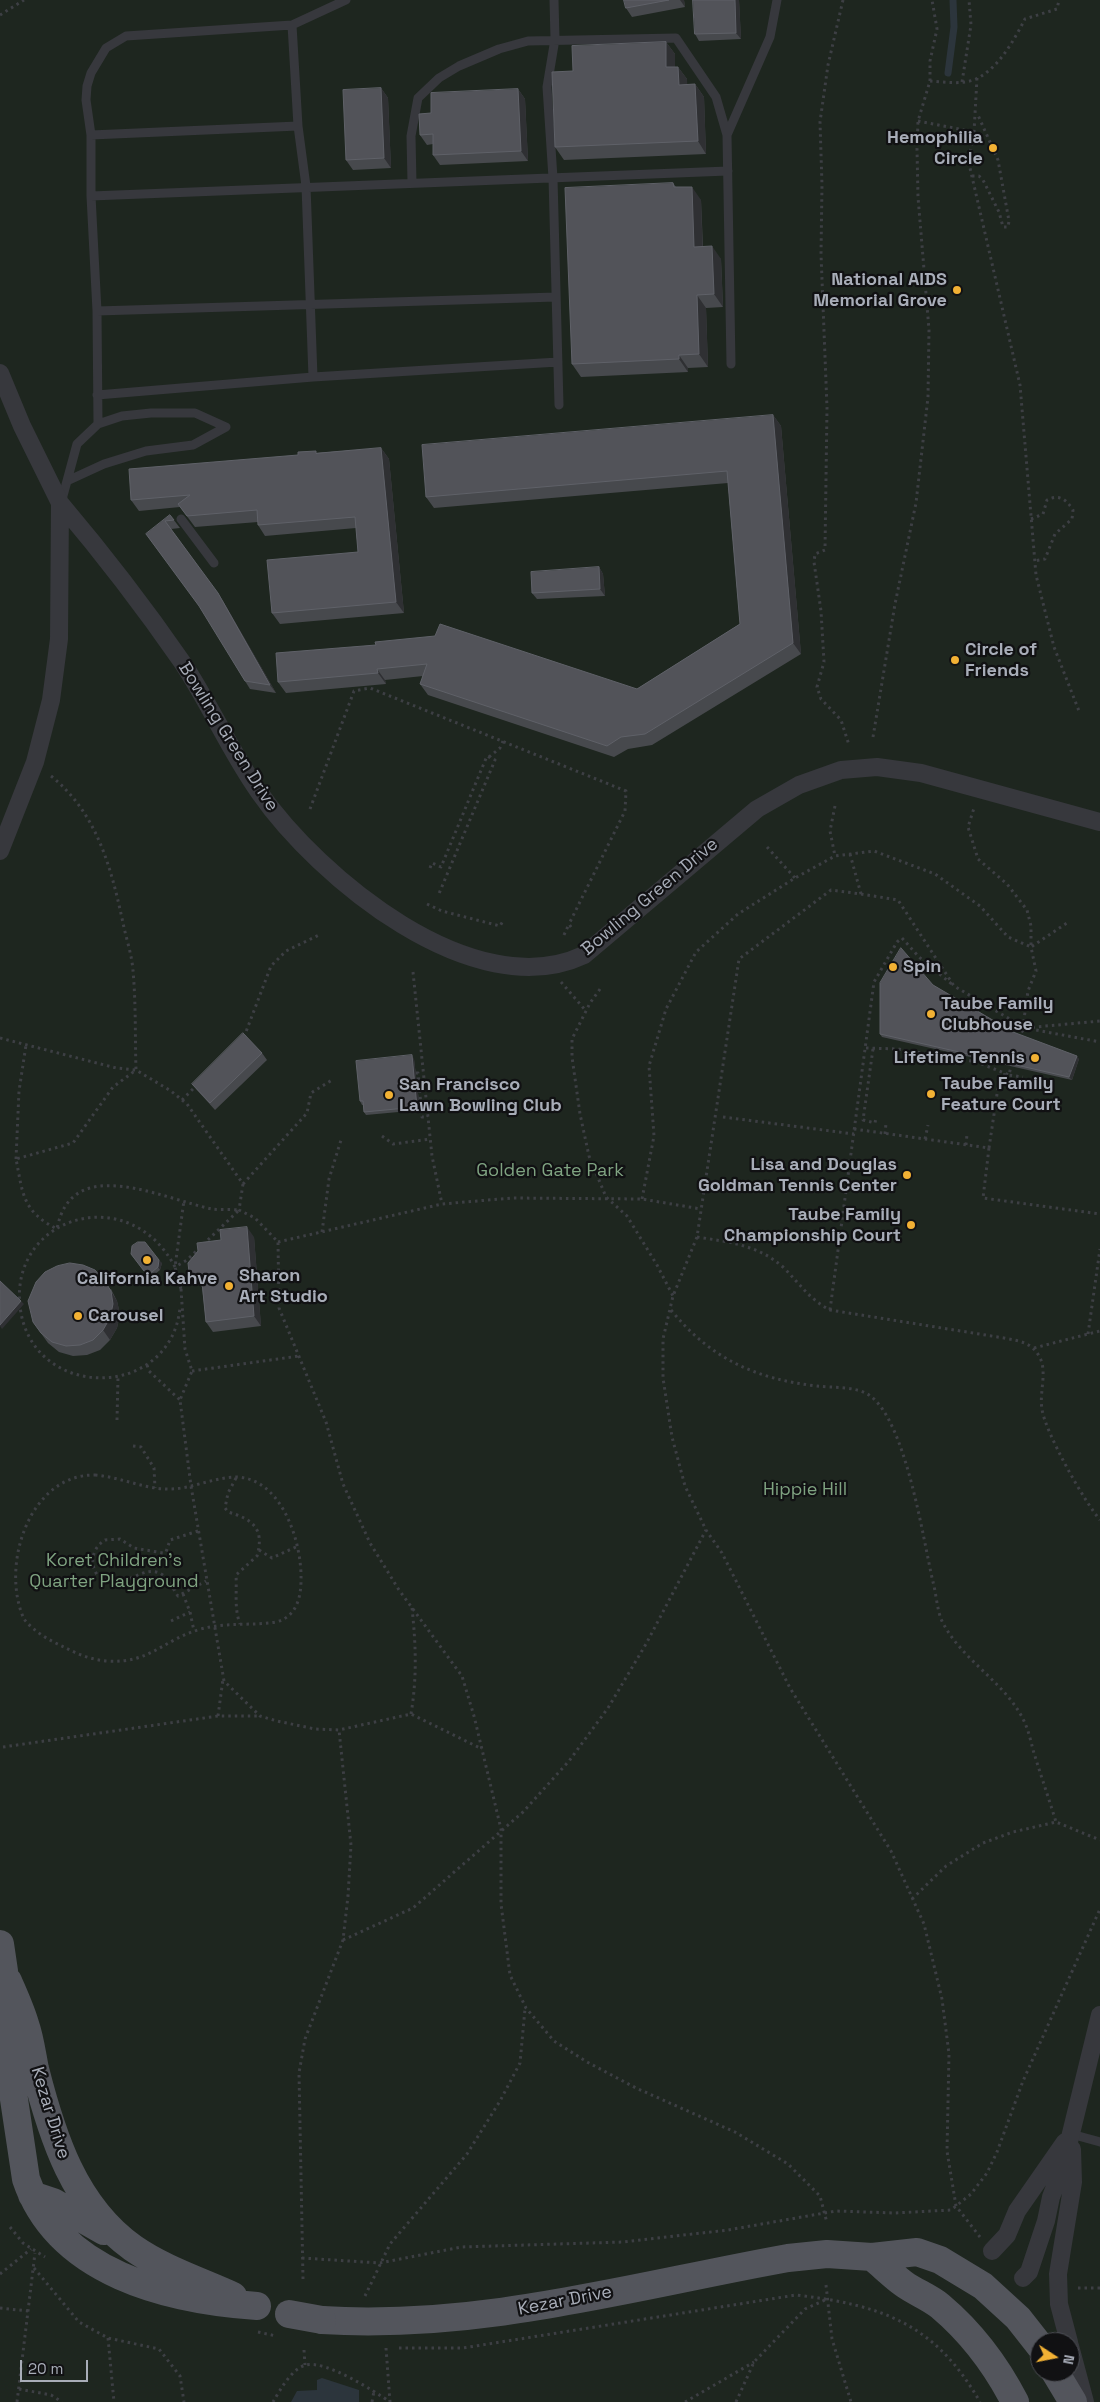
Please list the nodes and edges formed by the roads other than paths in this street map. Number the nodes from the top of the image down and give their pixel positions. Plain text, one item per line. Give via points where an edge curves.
1 (346, 0) edge
2 (554, 0) edge
3 (777, 0) edge
4 (292, 25) junction
5 (555, 39) junction
6 (298, 126) junction
7 (92, 135) junction
8 (727, 135) junction
9 (728, 170) junction
10 (553, 178) junction
11 (412, 183) junction
12 (306, 186) junction
13 (91, 196) junction
14 (556, 297) junction
15 (312, 303) junction
16 (97, 311) junction
17 (558, 362) junction
18 (732, 364) dead end
19 (0, 373) edge
20 (313, 377) junction
21 (97, 395) junction
22 (559, 405) dead end
23 (98, 424) junction
24 (67, 481) junction
25 (60, 504) junction
26 (181, 519) edge
27 (214, 563) dead end
28 (1100, 822) edge
29 (0, 851) edge
30 (0, 1944) edge
31 (4, 1971) junction
32 (1100, 2015) edge
33 (35, 2068) junction
34 (1071, 2134) junction
35 (1100, 2142) edge
36 (32, 2195) junction
37 (1082, 2197) dead end
38 (987, 2245) road end
39 (134, 2249) junction
40 (872, 2257) junction
41 (1023, 2278) dead end
42 (258, 2306) junction
43 (1066, 2332) edge
44 (1030, 2333) edge
45 (1061, 2382) edge
46 (1080, 2382) edge
47 (1015, 2402) edge
48 (1073, 2402) edge
49 (1085, 2402) edge

1 - 4 lane
2 - 5 lane
3 - 8 lane via 770,37
4 - 6 lane
4 - 7 lane via 126,36 116,41 106,48 90,73 86,100
5 - 8 lane via 676,38 716,98
5 - 10 lane via 547,87
5 - 11 lane via 528,41 492,51 452,70 424,90 415,107 412,126
6 - 7 lane
6 - 12 lane
7 - 13 lane
8 - 9 lane
9 - 10 lane
9 - 18 lane
10 - 11 lane
10 - 14 lane
11 - 12 lane
12 - 13 lane
12 - 15 lane
13 - 16 lane
14 - 15 lane
14 - 17 lane
15 - 16 lane
15 - 20 lane
16 - 21 lane
17 - 20 lane
17 - 22 lane
19 - 25 street
20 - 21 lane
21 - 23 lane
23 - 24 lane via 77,444
23 - 24 lane via 122,416 195,413 226,427 194,446 146,451 104,464
24 - 25 lane
25 - 28 street, Bowling Green Drive via 147,611 184,665 255,786 292,834 338,880 372,906 417,934 465,954 524,968 556,965 584,955 757,809 824,774 841,770 877,767 921,773
25 - 29 street via 59,639 51,700 35,762
26 - 27 lane
30 - 31 main road, Kezar Drive
31 - 33 main road, Kezar Drive via 25,2024
31 - 36 main road, Kezar Drive via 3,2026 8,2068
32 - 34 street
33 - 36 main road via 44,2174
33 - 39 main road, Kezar Drive via 55,2138 71,2176 103,2221
34 - 35 lane
34 - 37 street via 1084,2173
34 - 38 street via 1017,2211 1007,2235
34 - 41 street via 1032,2264
34 - 43 street via 1074,2172 1059,2258 1066,2289 1059,2304
36 - 39 main road via 53,2202
36 - 42 main road, Kezar Drive via 63,2236 92,2261 112,2272 178,2296
39 - 42 main road, Kezar Drive via 167,2267
40 - 42 main road, Kezar Drive, bridge via 827,2254 788,2258 525,2309 462,2318 384,2323 322,2320
40 - 44 main road, Kezar Drive via 917,2252 964,2273 983,2286
40 - 47 main road via 906,2285 924,2294 971,2336
45 - 48 main road
46 - 49 street

